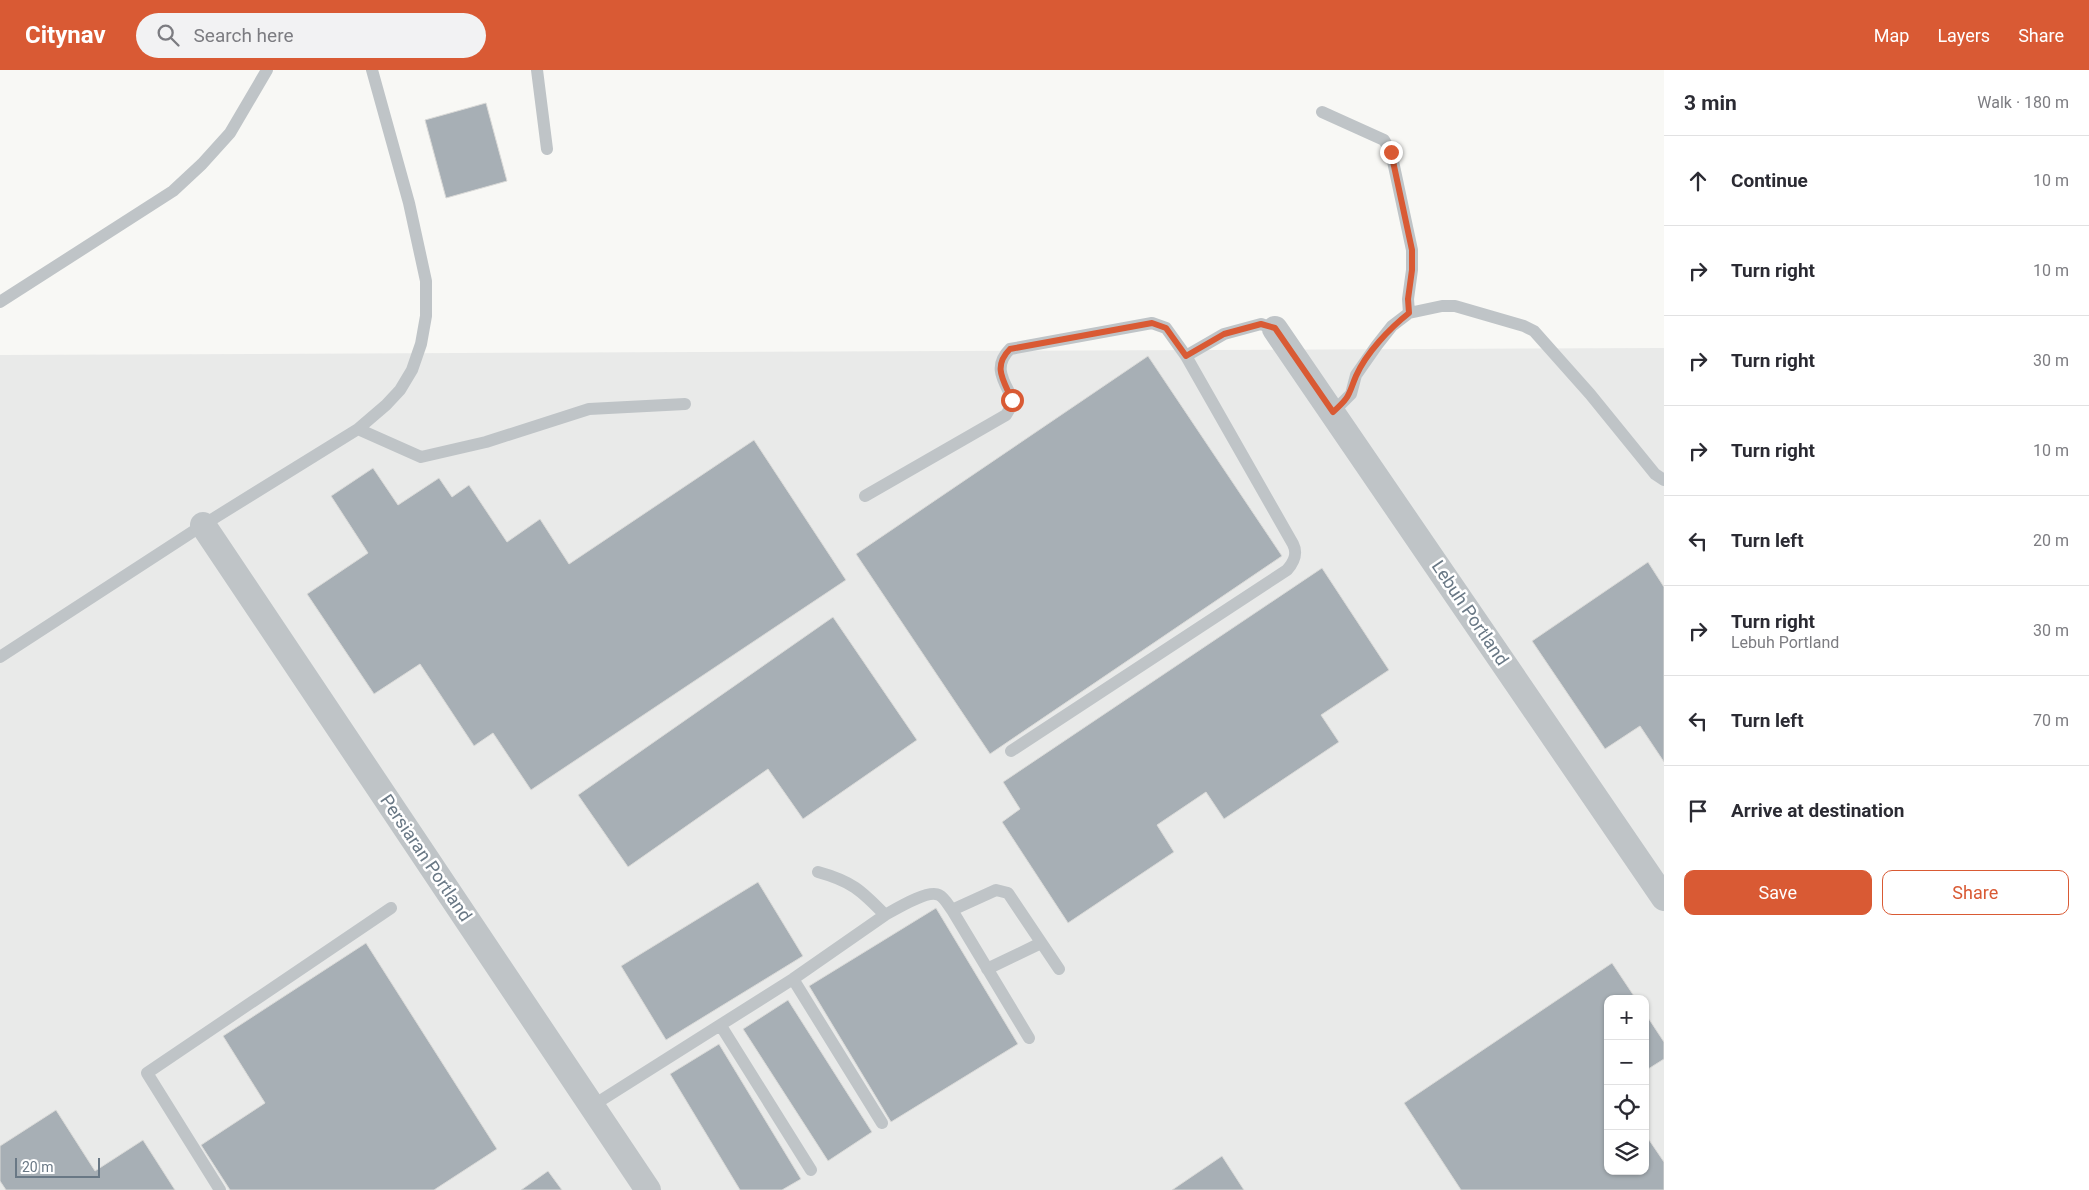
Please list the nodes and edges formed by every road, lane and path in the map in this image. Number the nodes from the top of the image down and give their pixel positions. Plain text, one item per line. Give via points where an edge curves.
1 (267, 70) edge
2 (372, 70) edge
3 (537, 70) edge
4 (1322, 112) dead end
5 (547, 149) dead end
6 (0, 302) edge
7 (1409, 313) junction
8 (1275, 328) joint
9 (1186, 356) junction
10 (685, 404) dead end
11 (1333, 412) junction
12 (358, 429) junction
13 (1664, 480) edge
14 (865, 496) dead end
15 (203, 525) junction
16 (0, 656) edge
17 (1011, 751) dead end
18 (818, 872) dead end
19 (1664, 898) edge
20 (391, 908) dead end
21 (952, 910) junction
22 (885, 915) junction
23 (1041, 943) junction
24 (987, 969) junction
25 (1059, 969) dead end
26 (793, 979) junction
27 (721, 1026) junction
28 (1029, 1038) dead end
29 (592, 1106) junction
30 (882, 1123) dead end
31 (811, 1170) dead end
32 (220, 1190) edge
33 (648, 1190) edge

1 - 6 lane via 230,133 172,191
2 - 12 lane via 420,250 426,281 426,316 412,370 400,390
3 - 5 lane
4 - 7 lane via 1384,140 1391,152 1412,250
7 - 11 lane via 1392,326 1377,345 1356,375 1351,394
7 - 13 lane via 1455,306 1524,326 1534,332 1655,474
8 - 9 lane via 1261,324 1224,334
8 - 11 street, Lebuh Portland
9 - 14 lane via 1166,328 1152,323 1010,349 1000,362 1000,372 1012,400 1006,415
9 - 17 lane via 1293,544 1295,558 1287,570
10 - 12 lane via 589,409 486,442 421,457
11 - 19 street, Lebuh Portland
12 - 15 lane
15 - 16 lane
15 - 29 street, Persiaran Portland
18 - 22 lane via 848,882
20 - 32 lane via 146,1073
21 - 22 lane via 941,896 933,893
21 - 23 lane via 996,890 1008,893
21 - 24 lane
22 - 26 lane
23 - 24 lane
23 - 25 lane
24 - 28 lane
26 - 27 lane
26 - 30 lane
27 - 29 lane
27 - 31 lane
29 - 33 street, Persiaran Portland

